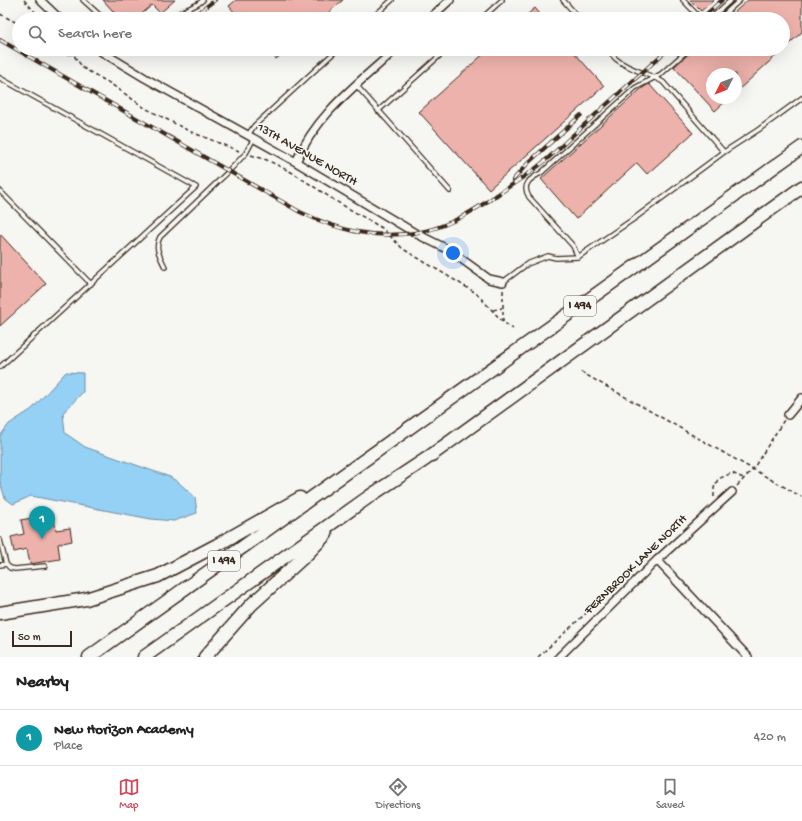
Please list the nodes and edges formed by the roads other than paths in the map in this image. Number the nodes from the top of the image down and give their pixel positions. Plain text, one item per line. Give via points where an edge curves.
1 (40, 0) edge
2 (83, 0) edge
3 (203, 0) edge
4 (392, 0) edge
5 (450, 0) edge
6 (502, 0) edge
7 (564, 0) edge
8 (684, 0) edge
9 (731, 0) edge
10 (740, 0) edge
11 (53, 12) edge
12 (96, 12) edge
13 (181, 12) edge
14 (379, 12) edge
15 (437, 12) edge
16 (489, 12) edge
17 (574, 12) edge
18 (695, 12) edge
19 (718, 12) edge
20 (727, 12) edge
21 (109, 56) edge
22 (330, 56) edge
23 (388, 56) edge
24 (439, 56) edge
25 (613, 56) edge
26 (682, 56) edge
27 (654, 77) junction
28 (0, 78) edge
29 (356, 85) junction
30 (802, 98) edge
31 (378, 111) junction
32 (251, 137) junction
33 (802, 147) edge
34 (724, 152) junction
35 (296, 162) junction
36 (802, 187) edge
37 (0, 191) edge
38 (450, 191) dead end
39 (578, 257) junction
40 (165, 267) dead end
41 (503, 282) joint
42 (91, 284) junction
43 (0, 367) edge
44 (802, 398) edge
45 (788, 415) road end
46 (358, 465) junction
47 (732, 492) road end
48 (343, 515) junction
49 (0, 540) edge
50 (657, 560) junction
51 (6, 564) junction
52 (0, 565) edge
53 (45, 566) dead end
54 (0, 614) edge
55 (89, 657) edge
56 (144, 657) edge
57 (205, 657) edge
58 (559, 657) edge
59 (748, 657) edge

1 - 11 street
2 - 12 lane
3 - 13 lane
4 - 14 lane
5 - 15 street
6 - 16 lane
7 - 17 lane
8 - 18 lane
9 - 19 lane
10 - 20 lane
21 - 32 street, 13TH AVENUE NORTH
22 - 32 lane via 254,126
23 - 29 street
24 - 31 lane
25 - 27 lane via 634,69
26 - 27 lane via 667,70
27 - 34 lane via 663,82
27 - 39 lane via 635,88 527,184 526,193 573,246
28 - 42 lane via 196,187
29 - 31 lane
29 - 35 street via 329,110 301,150
30 - 34 lane
31 - 38 lane
32 - 35 street, 13TH AVENUE NORTH
32 - 40 lane via 246,153 160,236 157,249
33 - 46 highway, I 494
34 - 39 lane
35 - 41 street, 13TH AVENUE NORTH via 415,233 449,250 490,279
36 - 48 highway, I 494 via 426,459
37 - 42 lane
39 - 41 lane via 548,256 527,264
42 - 43 lane
44 - 45 street
46 - 54 highway via 158,576 86,599
46 - 55 highway, I 494
47 - 50 street, FERNBROOK LANE NORTH
48 - 56 highway, I 494
48 - 57 highway via 307,554 251,605
49 - 51 lane
50 - 58 street, FERNBROOK LANE NORTH
50 - 59 street
51 - 52 lane
51 - 53 lane via 15,569

